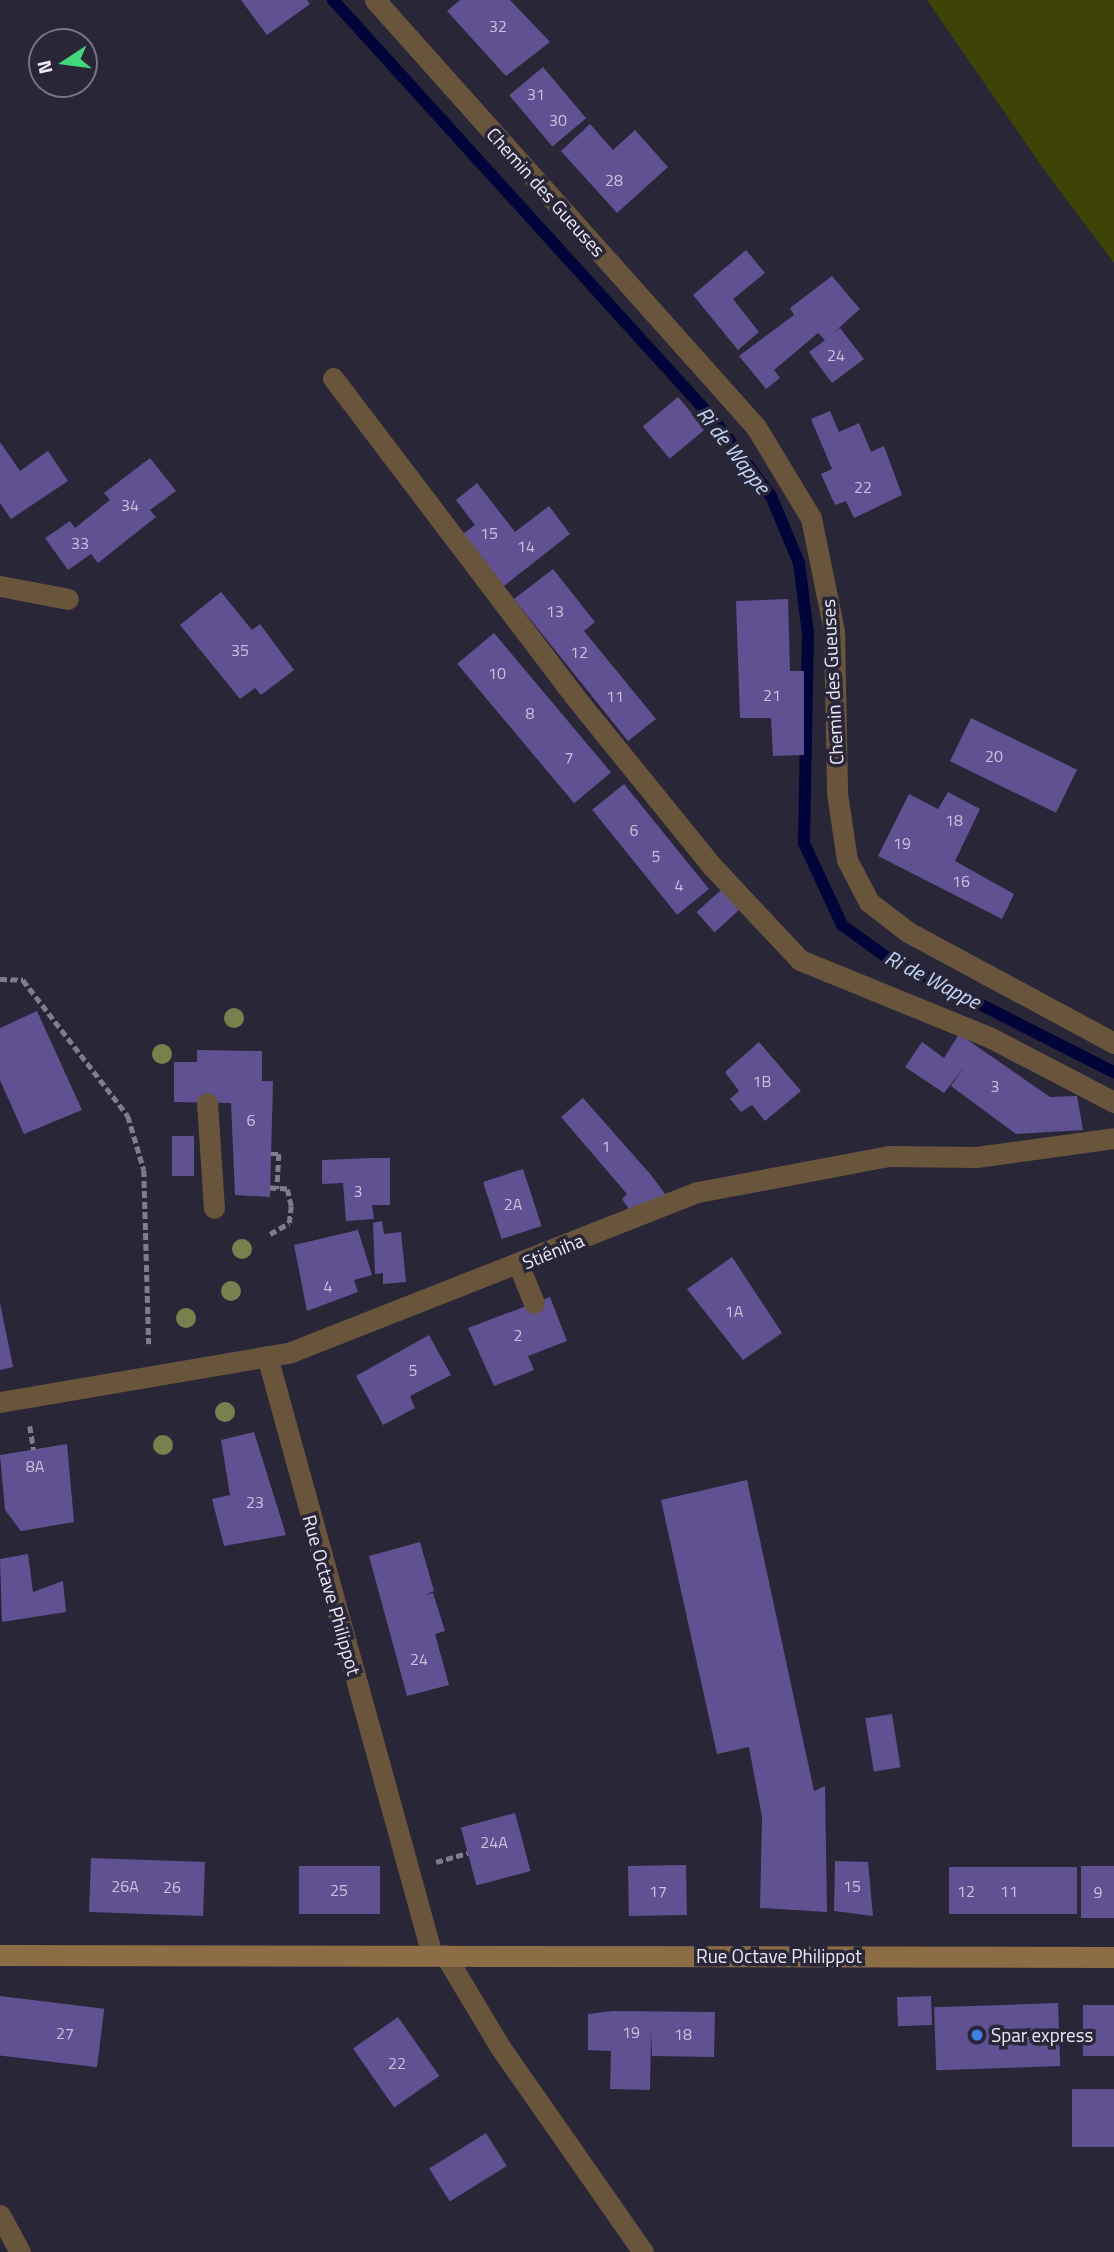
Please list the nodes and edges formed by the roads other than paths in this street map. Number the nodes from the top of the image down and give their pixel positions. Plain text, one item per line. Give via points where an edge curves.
1 (375, 0) edge
2 (333, 378) dead end
3 (0, 586) edge
4 (68, 599) dead end
5 (1114, 1042) edge
6 (1114, 1102) edge
7 (213, 1106) dead end
8 (1114, 1138) edge
9 (214, 1208) dead end
10 (519, 1264) junction
11 (534, 1303) dead end
12 (267, 1356) junction
13 (0, 1402) edge
14 (0, 1955) edge
15 (438, 1955) junction
16 (1114, 1957) edge
17 (0, 2215) edge
18 (20, 2252) edge
19 (643, 2252) edge

1 - 5 street, Chemin des Gueuses via 756,427 811,518 834,631 837,793 847,860 869,902 908,932
2 - 6 street via 575,697 712,866 800,960 990,1038
3 - 4 street
7 - 9 street
8 - 10 street, Stiéniha via 976,1157 889,1156 777,1174 698,1192
10 - 11 street
10 - 12 street, Stiéniha via 400,1313
12 - 13 street, Stiéniha
12 - 15 street, Rue Octave Philippot
14 - 15 street, Rue Octave Philippot
15 - 16 street, Rue Octave Philippot
15 - 19 street, Rue Octave Philippot
17 - 18 street

